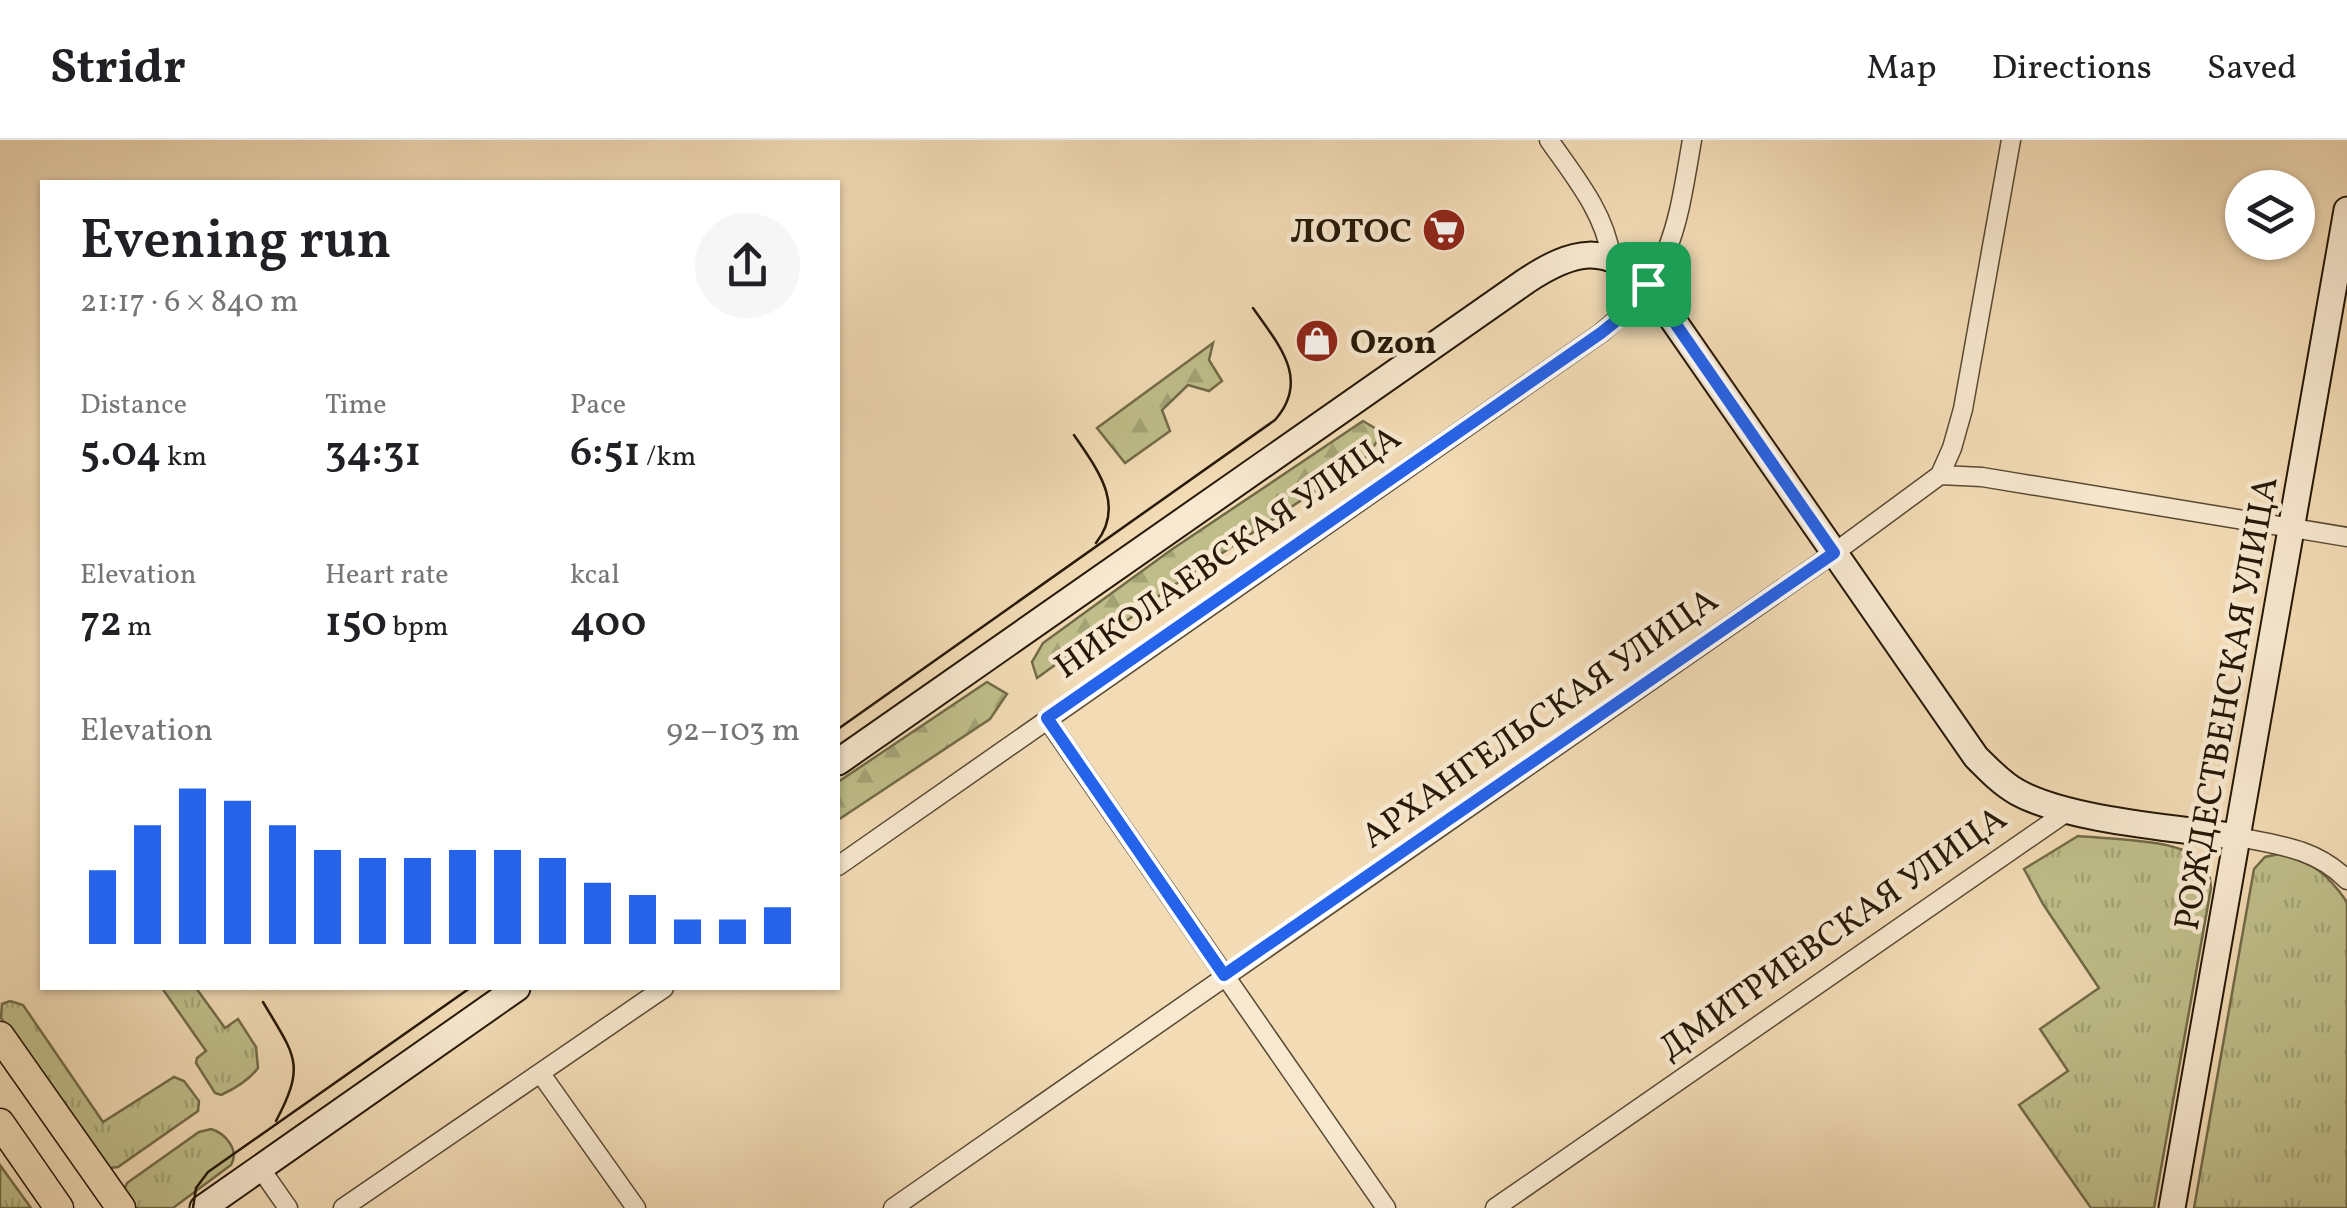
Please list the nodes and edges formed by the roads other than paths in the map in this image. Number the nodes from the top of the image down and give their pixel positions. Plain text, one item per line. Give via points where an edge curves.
1 (1549, 140) edge
2 (1692, 140) edge
3 (2011, 140) edge
4 (2346, 218) edge
5 (1611, 257) junction
6 (1648, 284) junction
7 (1940, 474) junction
8 (2290, 526) junction
9 (2347, 537) edge
10 (1834, 553) junction
11 (1047, 718) junction
12 (840, 761) edge
13 (2068, 811) junction
14 (2238, 838) junction
15 (840, 865) edge
16 (2347, 880) edge
17 (1224, 975) junction
18 (514, 990) edge
19 (661, 990) edge
20 (0, 1036) edge
21 (541, 1074) junction
22 (0, 1124) edge
23 (260, 1168) junction
24 (59, 1208) edge
25 (121, 1208) edge
26 (203, 1208) edge
27 (288, 1208) edge
28 (343, 1208) edge
29 (636, 1208) edge
30 (892, 1208) edge
31 (1386, 1208) edge
32 (1495, 1208) edge
33 (2172, 1208) edge

1 - 5 street via 1608,235
2 - 6 street, НИКОЛАЕВСКАЯ УЛИЦА via 1672,240
3 - 7 street via 1963,409
4 - 8 main road, РОЖДЕСТВЕНСКАЯ УЛИЦА
5 - 6 main road
5 - 12 main road, НИКОЛАЕВСКАЯ УЛИЦА via 1574,257 1526,280
6 - 10 main road
6 - 11 street, НИКОЛАЕВСКАЯ УЛИЦА via 1632,308 1601,333
7 - 8 street
7 - 10 street, АРХАНГЕЛЬСКАЯ УЛИЦА
8 - 9 street
8 - 14 main road, РОЖДЕСТВЕНСКАЯ УЛИЦА
10 - 13 main road via 1976,756 2016,792
10 - 17 street, АРХАНГЕЛЬСКАЯ УЛИЦА
11 - 15 street, НИКОЛАЕВСКАЯ УЛИЦА
11 - 17 street
13 - 14 main road
13 - 32 street, ДМИТРИЕВСКАЯ УЛИЦА
14 - 16 street via 2311,853
14 - 33 main road, РОЖДЕСТВЕНСКАЯ УЛИЦА
17 - 30 street, АРХАНГЕЛЬСКАЯ УЛИЦА
17 - 31 street
18 - 23 main road
19 - 21 street
20 - 25 main road
21 - 28 street
21 - 29 street
22 - 24 main road
23 - 26 main road
23 - 27 street

